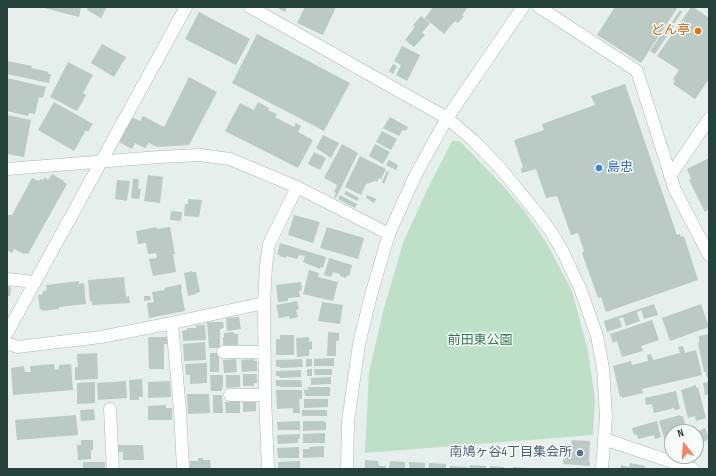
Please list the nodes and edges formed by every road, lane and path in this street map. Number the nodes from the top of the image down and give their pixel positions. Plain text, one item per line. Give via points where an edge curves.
1 (186, 7) edge
2 (250, 7) edge
3 (523, 7) edge
4 (539, 7) edge
5 (447, 118) junction
6 (708, 121) edge
7 (102, 160) junction
8 (7, 169) edge
9 (670, 176) junction
10 (297, 187) junction
11 (390, 234) junction
12 (709, 255) edge
13 (7, 279) edge
14 (35, 282) junction
15 (264, 303) junction
16 (172, 323) junction
17 (7, 333) edge
18 (7, 343) edge
19 (223, 352) dead end
20 (265, 352) junction
21 (230, 395) dead end
22 (265, 395) junction
23 (110, 409) dead end
24 (604, 439) junction
25 (113, 469) edge
26 (183, 469) edge
27 (268, 469) edge
28 (346, 469) edge
29 (602, 469) edge
30 (692, 469) edge

1 - 7 street
2 - 5 street
3 - 5 street
4 - 9 street via 637,72
5 - 11 street via 415,176
5 - 24 street via 474,141 501,170 550,230 563,252 580,288 597,336 603,368 606,416
6 - 9 street
7 - 8 street
7 - 10 street via 199,155 230,158
7 - 14 street
9 - 12 street
10 - 11 street
10 - 15 street via 270,244
11 - 28 street via 371,295 360,344 348,421
13 - 14 street
14 - 17 street
15 - 16 street
15 - 20 street
16 - 18 street via 101,337 17,347
16 - 26 street
19 - 20 street
20 - 22 street
21 - 22 street
22 - 27 street
23 - 25 street
24 - 29 street
24 - 30 street

